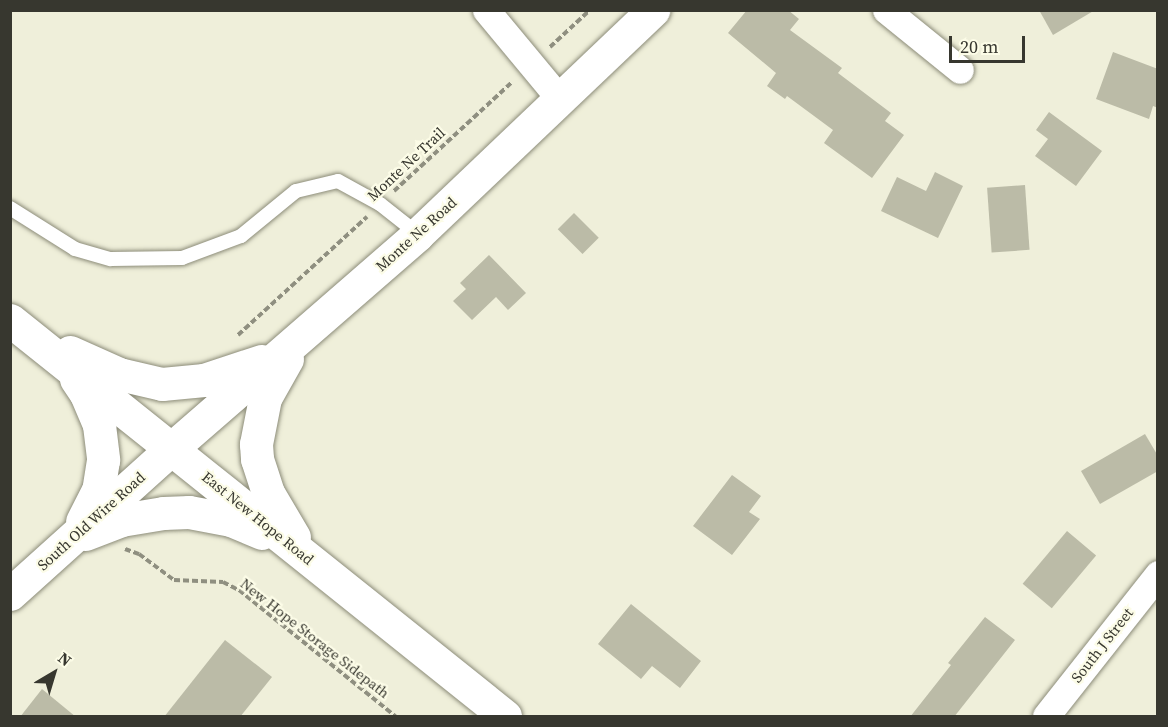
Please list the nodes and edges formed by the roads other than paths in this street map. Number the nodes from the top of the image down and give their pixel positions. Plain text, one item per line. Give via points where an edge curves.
1 (486, 10) edge
2 (653, 10) edge
3 (886, 10) edge
4 (960, 70) dead end
5 (560, 99) junction
6 (10, 208) edge
7 (418, 234) junction
8 (10, 318) edge
9 (314, 324) junction
10 (55, 356) junction
11 (171, 449) junction
12 (63, 546) junction
13 (315, 564) junction
14 (1158, 574) edge
15 (10, 594) edge
16 (505, 717) edge
17 (1046, 717) edge

1 - 5 street
2 - 5 street, Monte Ne Road
3 - 4 street
5 - 7 street, Monte Ne Road
6 - 7 lane via 75,249 111,259 182,258 240,237 296,191 338,181 380,204
7 - 9 street, Monte Ne Road
8 - 9 street via 93,364 130,378 162,384 204,380 250,366
8 - 10 street, East New Hope Road
9 - 11 street, Monte Ne Road
9 - 13 street via 273,384 261,412 256,444 268,493 288,529
10 - 11 street, East New Hope Road
10 - 12 street via 86,394 102,442 98,490 86,515
11 - 12 street, South Old Wire Road
11 - 13 street, East New Hope Road
12 - 13 street via 121,520 189,512 251,528
12 - 15 street, South Old Wire Road
13 - 16 street, East New Hope Road
14 - 17 street, South J Street

